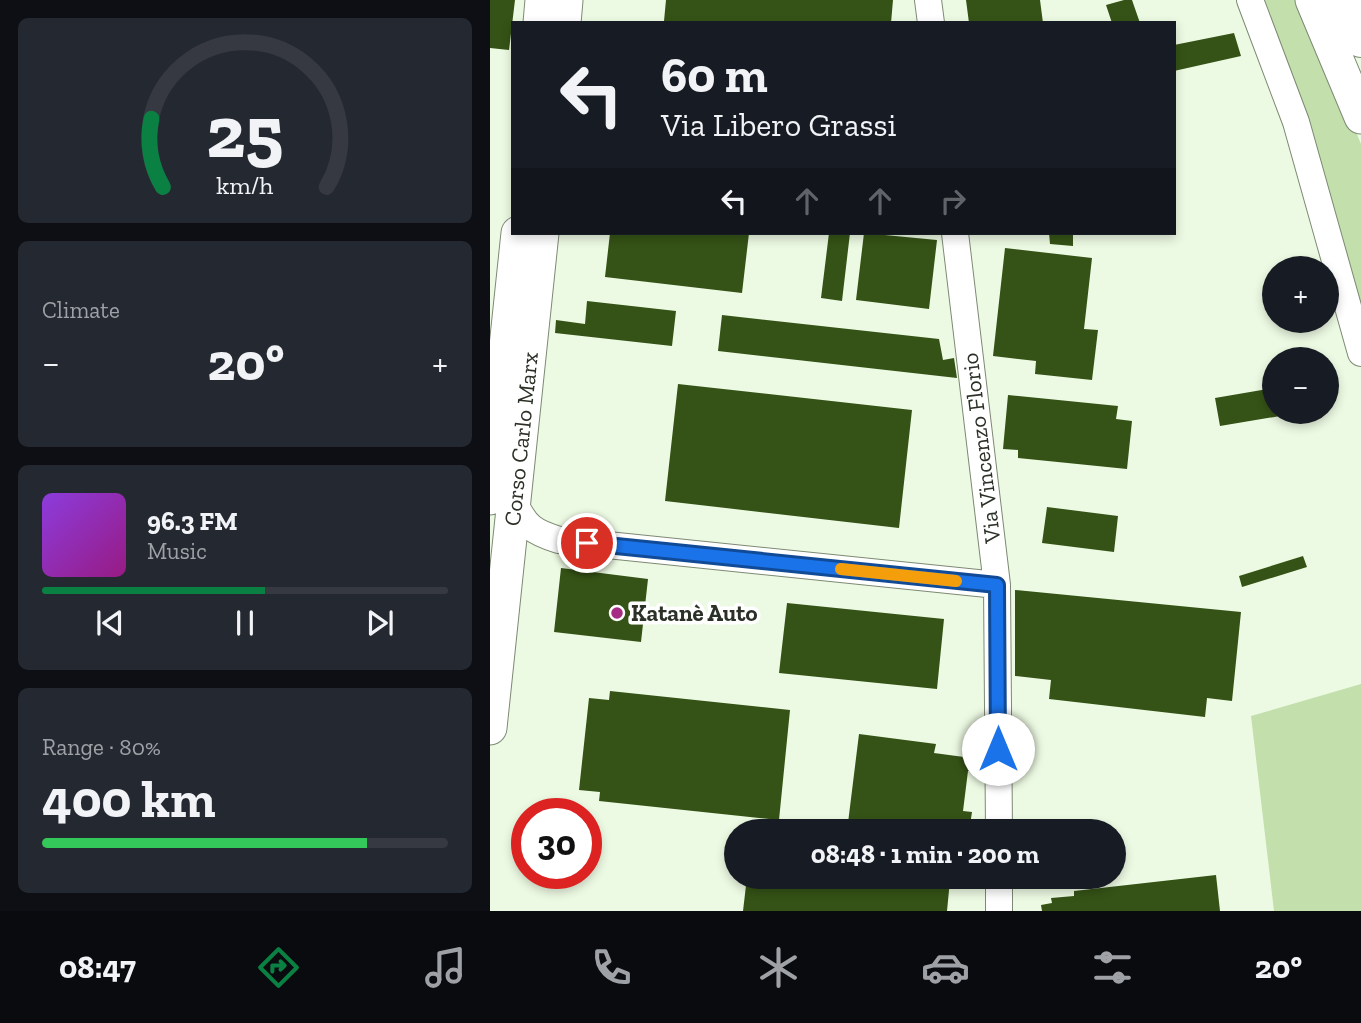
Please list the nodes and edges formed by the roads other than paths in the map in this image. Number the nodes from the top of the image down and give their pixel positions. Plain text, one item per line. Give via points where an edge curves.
1 (542, 0) edge
2 (566, 0) edge
3 (928, 0) edge
4 (1250, 0) edge
5 (1312, 0) edge
6 (1339, 0) edge
7 (540, 21) edge
8 (564, 21) edge
9 (931, 21) edge
10 (1361, 37) edge
11 (1361, 117) edge
12 (518, 235) edge
13 (542, 235) edge
14 (955, 235) edge
15 (500, 307) edge
16 (1361, 353) edge
17 (502, 500) edge
18 (997, 585) junction
19 (490, 728) edge
20 (999, 819) edge
21 (999, 889) edge
22 (999, 911) edge

1 - 7 main road
2 - 8 main road
3 - 9 street
4 - 16 street via 1296,122
5 - 11 main road
6 - 10 highway
12 - 15 main road, Corso Carlo Marx
13 - 17 main road, Corso Carlo Marx
14 - 18 street, Via Vincenzo Florio
15 - 17 main road, Corso Carlo Marx
17 - 18 street via 539,534 559,540
17 - 19 main road, Corso Carlo Marx
18 - 20 street, Via Vincenzo Florio
21 - 22 street

